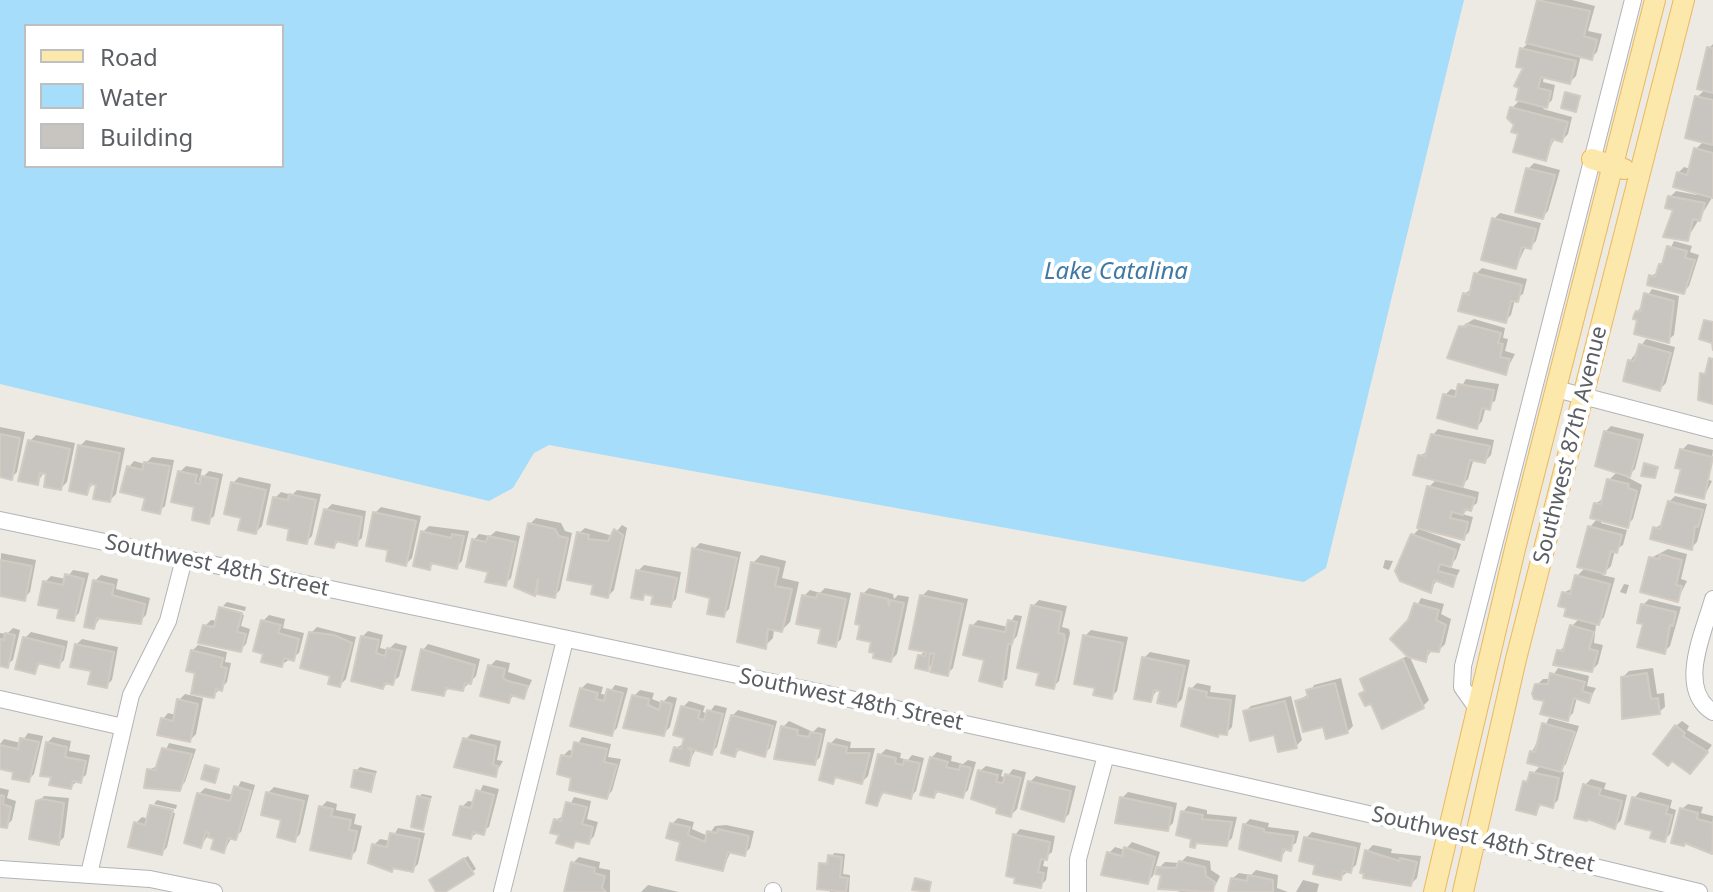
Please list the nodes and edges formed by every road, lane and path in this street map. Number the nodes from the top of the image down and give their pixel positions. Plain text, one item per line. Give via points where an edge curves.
1 (1633, 0) edge
2 (1655, 0) edge
3 (1684, 0) edge
4 (1592, 159) junction
5 (1613, 165) junction
6 (1640, 173) junction
7 (1556, 389) junction
8 (1584, 396) junction
9 (1713, 430) edge
10 (0, 520) edge
11 (184, 559) junction
12 (1713, 599) edge
13 (565, 640) junction
14 (0, 699) edge
15 (1476, 707) junction
16 (1713, 712) edge
17 (123, 727) junction
18 (1106, 755) junction
19 (1448, 831) junction
20 (1475, 837) junction
21 (0, 869) edge
22 (89, 874) junction
23 (214, 892) edge
24 (502, 892) edge
25 (1078, 892) edge
26 (1434, 892) edge
27 (1463, 892) edge
28 (1699, 892) edge

1 - 4 street
2 - 5 main road, Southwest 87th Avenue
3 - 6 main road, Southwest 87th Avenue
4 - 5 main road
4 - 15 street via 1463,666 1462,687
5 - 6 main road
5 - 7 main road, Southwest 87th Avenue
6 - 8 main road, Southwest 87th Avenue
7 - 8 street
7 - 15 main road, Southwest 87th Avenue
8 - 9 street
8 - 20 main road, Southwest 87th Avenue
10 - 11 street, Southwest 48th Street
11 - 13 street, Southwest 48th Street
11 - 17 street via 168,621 137,682
12 - 16 street via 1694,677 1698,699
13 - 18 street, Southwest 48th Street
13 - 24 street
14 - 17 street
15 - 19 main road, Southwest 87th Avenue
17 - 22 street
18 - 19 street, Southwest 48th Street
18 - 25 street via 1078,859
19 - 20 street, Southwest 48th Street
19 - 26 main road, Southwest 87th Avenue
20 - 27 main road, Southwest 87th Avenue
20 - 28 street, Southwest 48th Street
21 - 22 street
22 - 23 street

